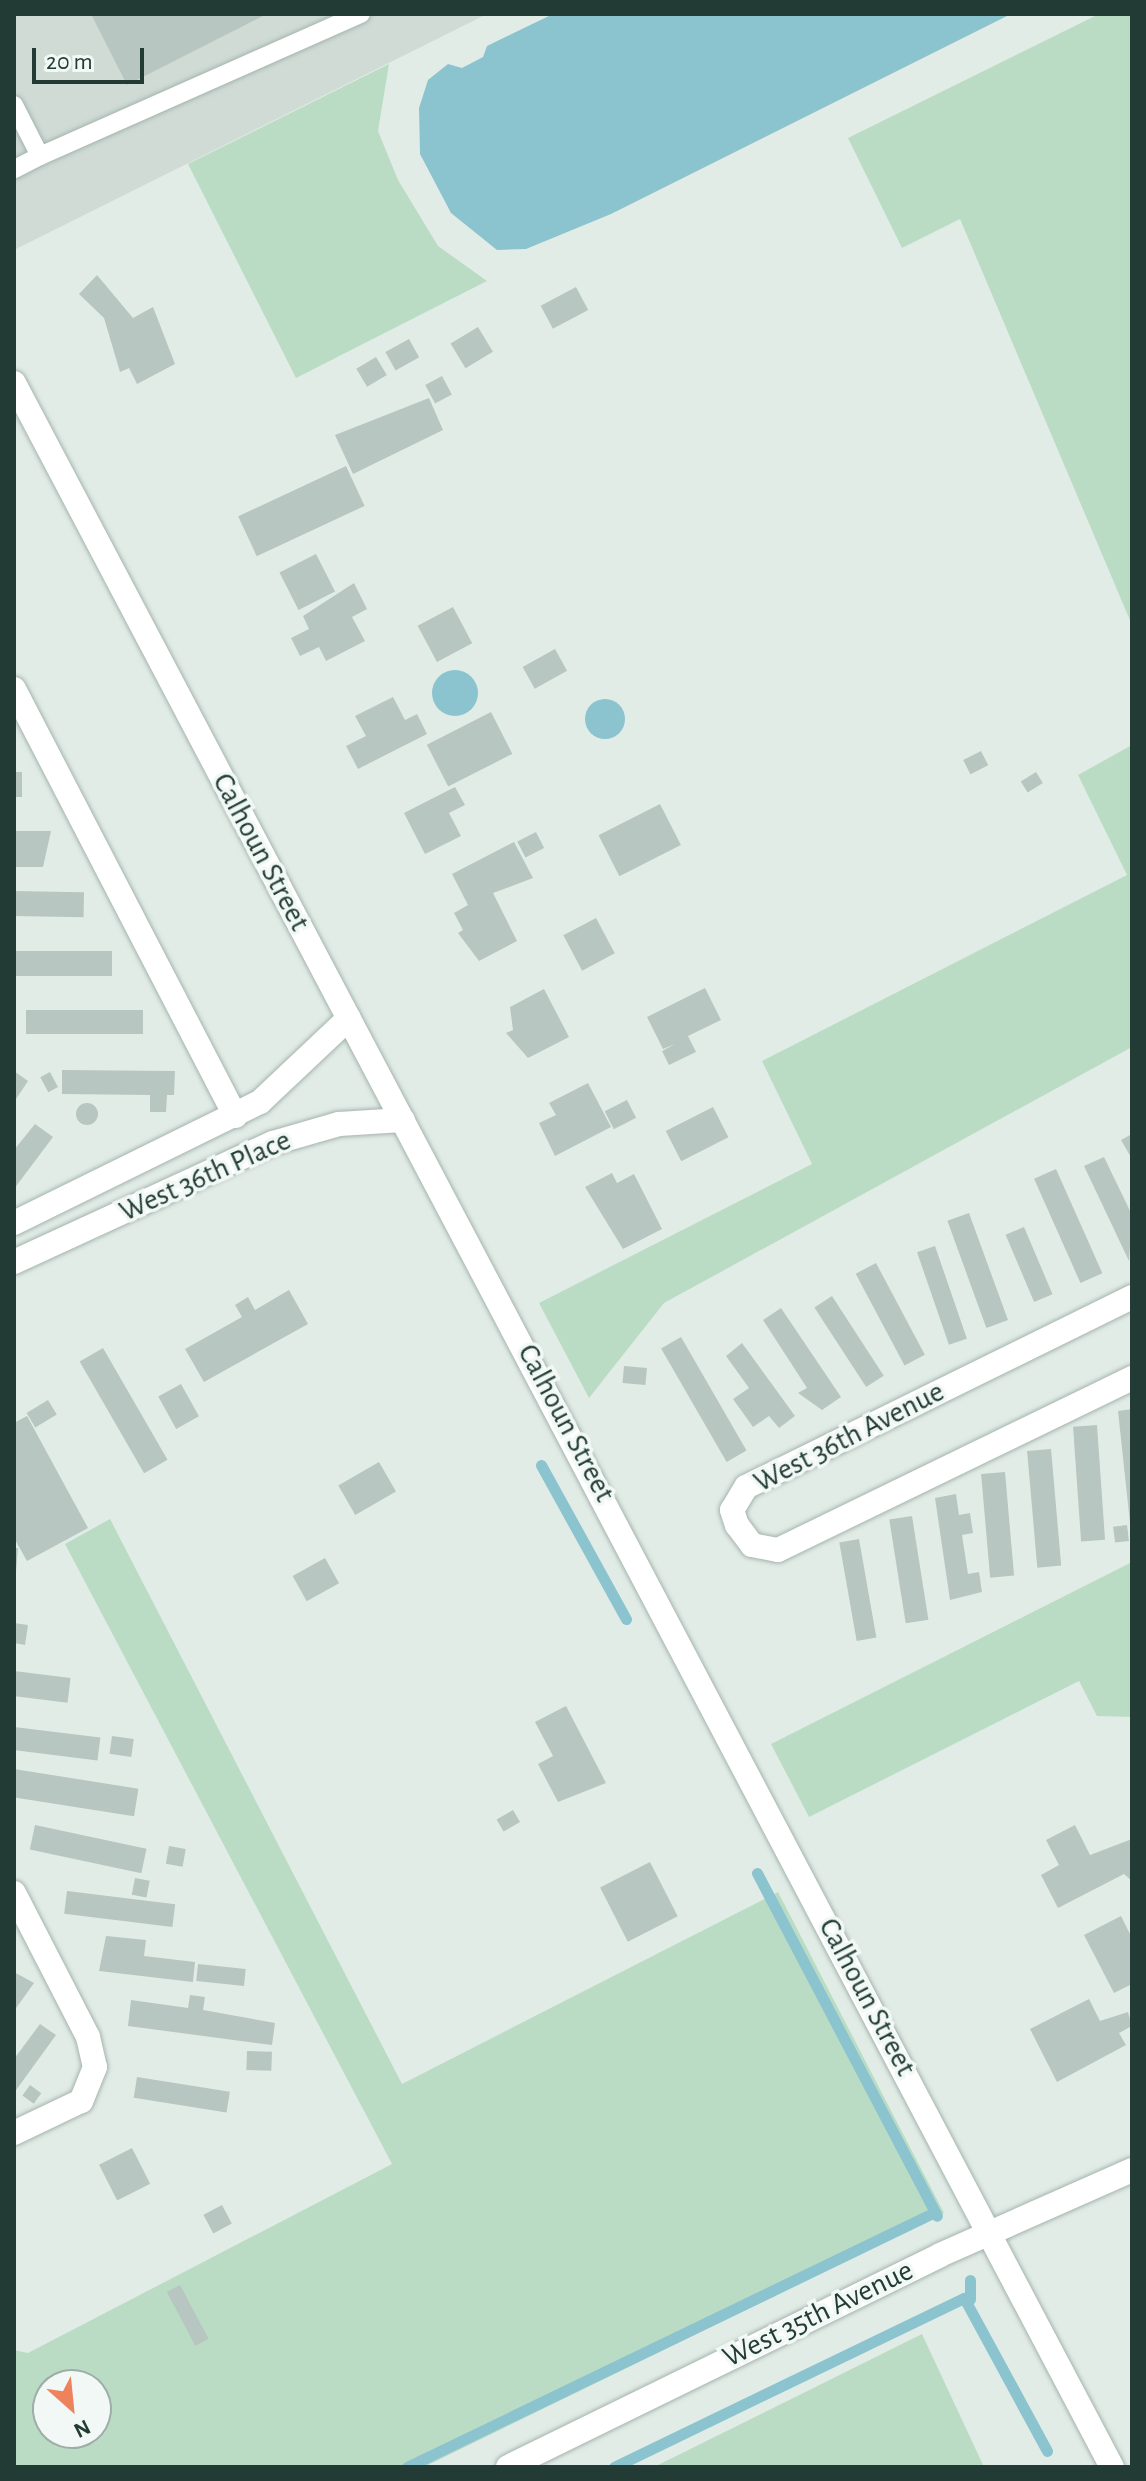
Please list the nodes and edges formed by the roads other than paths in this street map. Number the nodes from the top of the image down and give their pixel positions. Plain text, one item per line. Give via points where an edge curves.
1 (361, 14) edge
2 (14, 105) edge
3 (40, 156) junction
4 (14, 169) edge
5 (14, 383) edge
6 (14, 689) edge
7 (349, 1018) junction
8 (235, 1116) junction
9 (403, 1120) junction
10 (14, 1223) edge
11 (14, 1262) edge
12 (1132, 1297) edge
13 (1132, 1378) edge
14 (14, 1893) edge
15 (14, 2133) edge
16 (1132, 2170) edge
17 (992, 2235) junction
18 (508, 2467) edge
19 (1112, 2467) edge

1 - 3 lane
2 - 3 lane
3 - 4 lane
5 - 7 street, Calhoun Street
6 - 8 street
7 - 8 street, West 36th Place via 289,1083
7 - 9 street, Calhoun Street
8 - 10 street, West 36th Place
9 - 11 street, West 36th Place via 339,1124 273,1143
9 - 17 street, Calhoun Street
12 - 13 street, West 36th Avenue via 746,1487 732,1510 737,1525 764,1552 778,1550
14 - 15 street via 92,2046 94,2077 72,2107
16 - 17 street, West 35th Avenue
17 - 18 street, West 35th Avenue
17 - 19 street, Calhoun Street

